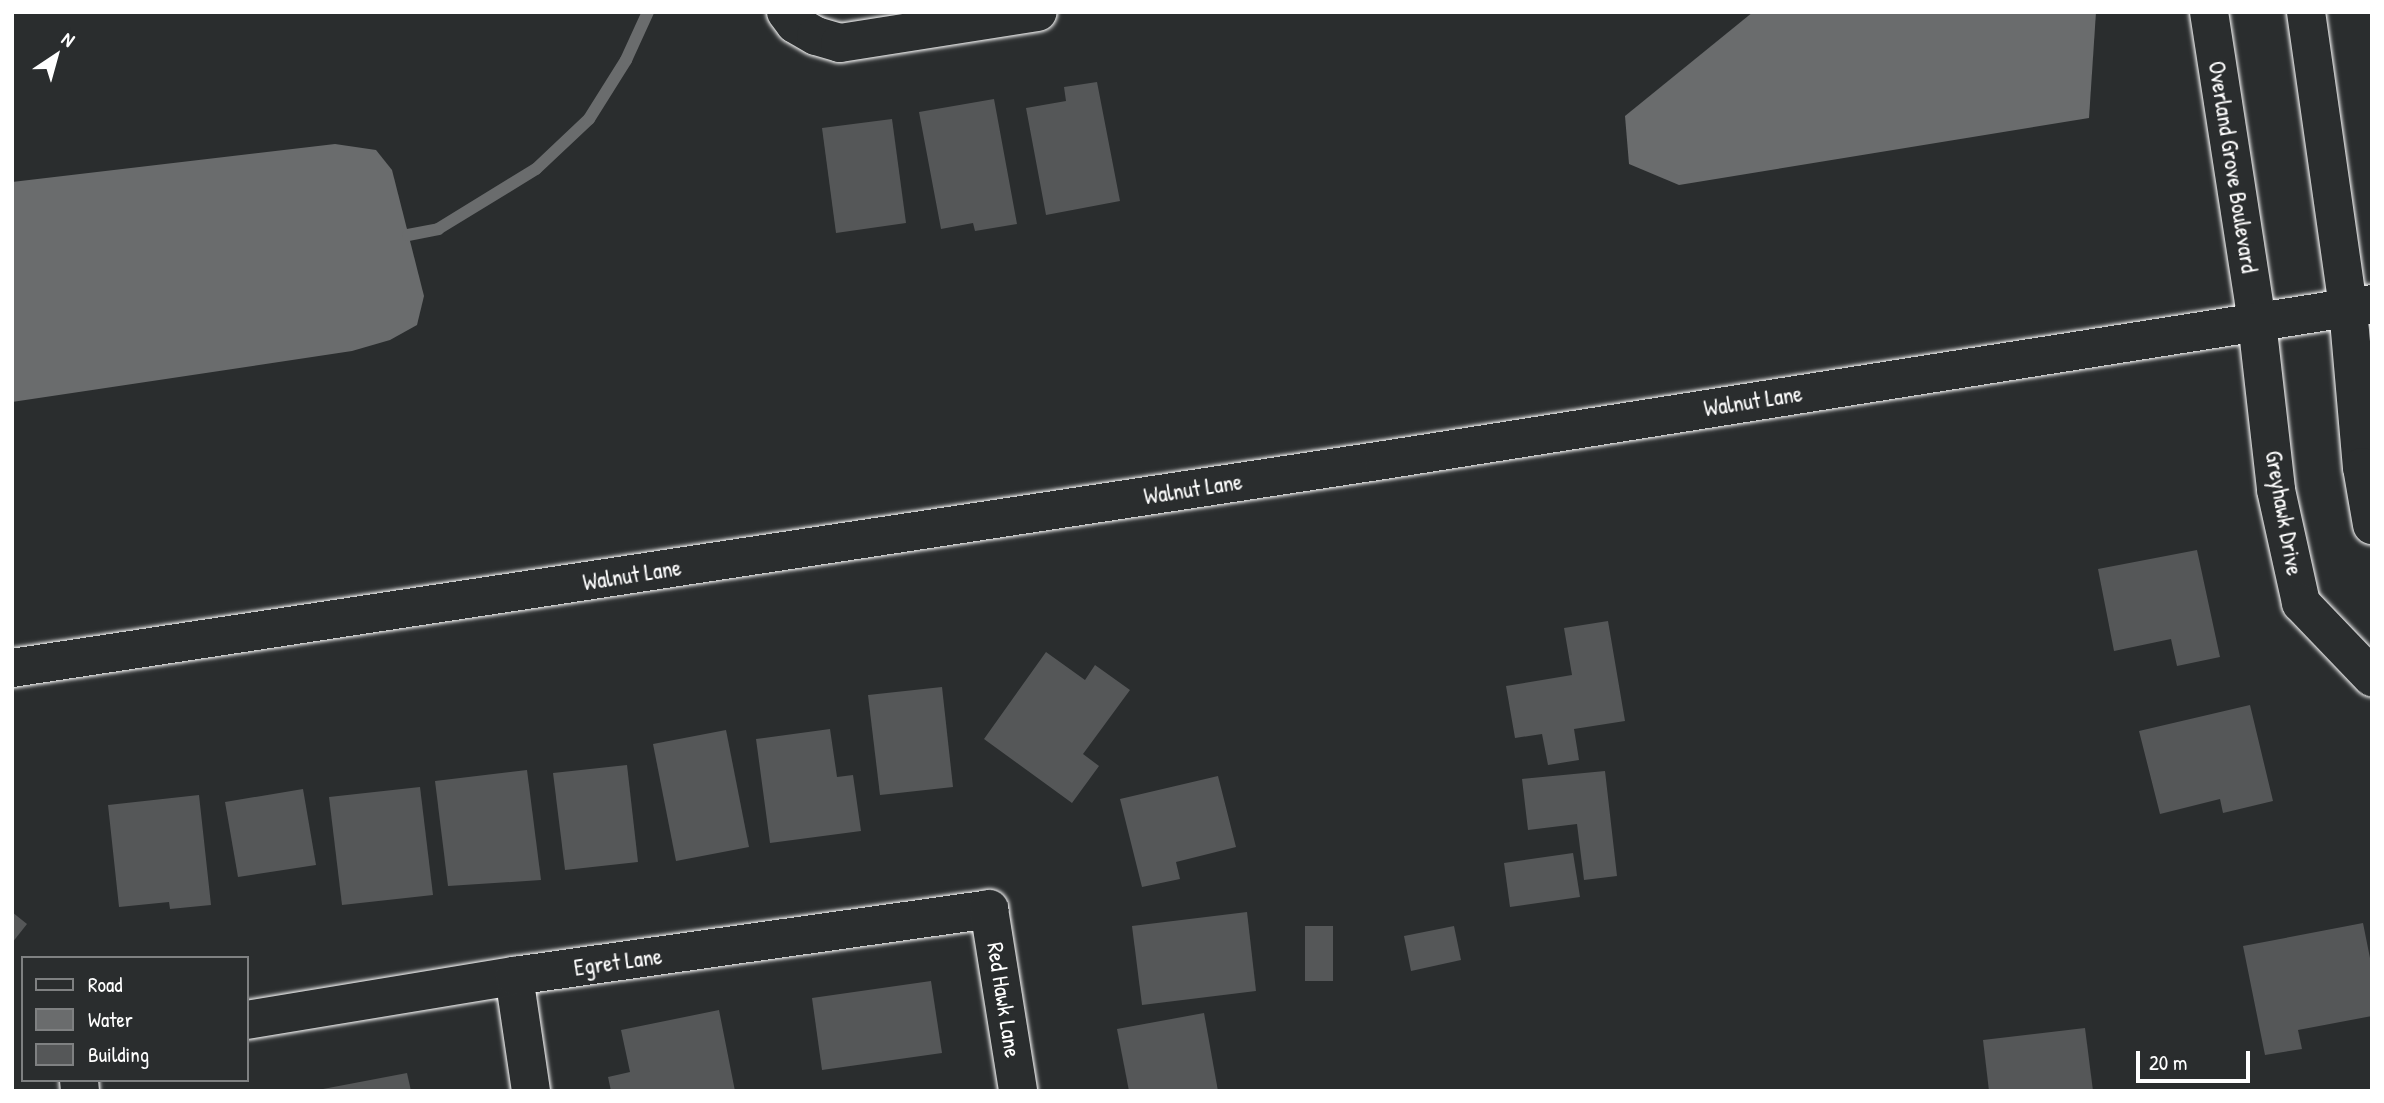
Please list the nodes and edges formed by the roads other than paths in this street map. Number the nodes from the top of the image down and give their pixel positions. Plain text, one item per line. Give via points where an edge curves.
1 (786, 12) edge
2 (1038, 12) edge
3 (2209, 12) edge
4 (2306, 12) edge
5 (2360, 306) edge
6 (2257, 322) junction
7 (2372, 525) edge
8 (12, 668) edge
9 (2372, 677) edge
10 (989, 909) joint
11 (514, 976) junction
12 (248, 1020) edge
13 (531, 1091) edge
14 (1018, 1091) edge

1 - 2 street via 795,24 840,43
3 - 6 street, Overland Grove Boulevard
4 - 5 street
5 - 6 street, Walnut Lane
5 - 7 street via 2362,467
6 - 8 street, Walnut Lane
6 - 9 street, Greyhawk Drive via 2276,490 2301,603
10 - 11 street, Egret Lane
10 - 14 street, Red Hawk Lane
11 - 12 street, Egret Lane
11 - 13 street

